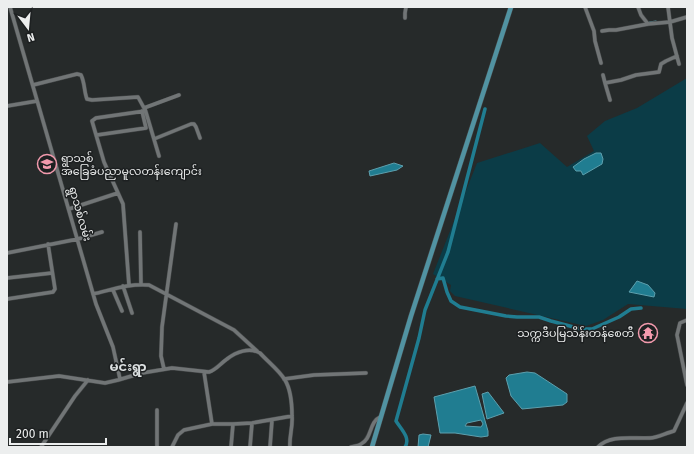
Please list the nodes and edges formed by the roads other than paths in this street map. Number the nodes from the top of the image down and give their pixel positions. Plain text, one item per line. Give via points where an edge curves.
1 (10, 7) edge
2 (406, 7) edge
3 (511, 7) edge
4 (585, 7) edge
5 (638, 7) edge
6 (668, 7) edge
7 (687, 17) edge
8 (405, 18) dead end
9 (670, 22) junction
10 (648, 24) junction
11 (602, 31) dead end
12 (677, 56) junction
13 (601, 63) dead end
14 (679, 64) dead end
15 (602, 75) dead end
16 (605, 83) junction
17 (33, 85) junction
18 (179, 95) dead end
19 (610, 100) dead end
20 (37, 101) junction
21 (7, 106) edge
22 (144, 110) junction
23 (97, 135) junction
24 (200, 138) dead end
25 (154, 139) junction
26 (159, 156) dead end
27 (118, 193) junction
28 (69, 209) junction
29 (176, 224) dead end
30 (102, 232) dead end
31 (140, 232) dead end
32 (78, 239) junction
33 (48, 244) junction
34 (7, 253) edge
35 (52, 273) junction
36 (7, 278) edge
37 (142, 284) junction
38 (129, 285) junction
39 (124, 286) junction
40 (113, 290) junction
41 (167, 293) junction
42 (93, 294) junction
43 (7, 299) edge
44 (122, 311) dead end
45 (132, 313) dead end
46 (687, 320) edge
47 (260, 353) junction
48 (164, 369) junction
49 (204, 372) junction
50 (366, 373) dead end
51 (120, 379) junction
52 (284, 379) junction
53 (88, 380) junction
54 (7, 382) edge
55 (687, 385) edge
56 (687, 403) edge
57 (157, 410) dead end
58 (292, 416) junction
59 (380, 417) junction
60 (272, 420) junction
61 (252, 423) junction
62 (212, 424) junction
63 (233, 424) junction
64 (41, 447) edge
65 (157, 447) edge
66 (172, 447) edge
67 (231, 447) edge
68 (250, 447) edge
69 (270, 447) edge
70 (290, 447) edge
71 (351, 447) edge
72 (372, 447) edge
73 (598, 447) edge

1 - 17 street, ရွာသစ်လမ်း
2 - 8 street
3 - 59 main road
4 - 13 street via 594,31
5 - 10 street
6 - 9 street
7 - 9 street
9 - 10 street
9 - 12 street
10 - 11 street
12 - 14 street
12 - 16 street via 661,64 659,72
15 - 16 street
16 - 19 street
17 - 20 street, ရွာသစ်လမ်း
17 - 22 street via 77,74 83,79 88,99 138,97
18 - 22 street
20 - 21 street
20 - 28 street, ရွာသစ်လမ်း
22 - 23 street via 146,128
22 - 23 street via 96,118 92,121
22 - 25 street
23 - 27 street via 104,162
24 - 25 street via 196,127 191,124
25 - 26 street
27 - 28 street
27 - 38 street via 123,209
28 - 32 street, ရွာသစ်လမ်း
29 - 41 street
30 - 32 street
31 - 37 street
32 - 33 street
32 - 42 street, ရွာသစ်လမ်း
33 - 34 street
33 - 35 street
35 - 36 street
35 - 43 street via 54,292
37 - 38 street
37 - 41 street
38 - 39 street
39 - 40 street
39 - 45 street
40 - 42 street
40 - 44 street
41 - 47 street via 234,330
41 - 48 street via 161,338
42 - 51 street, ရွာသစ်လမ်း via 113,347
46 - 55 street via 680,324 677,335
47 - 49 street via 255,350 243,351 228,358 211,372
47 - 52 street
48 - 49 street via 192,369
48 - 51 street
49 - 62 street
50 - 52 street
51 - 53 street via 105,383
52 - 58 street via 290,395
53 - 54 street via 59,376
53 - 64 street
56 - 73 street via 674,431 651,438 619,438
57 - 65 street
58 - 60 street
58 - 70 street
59 - 71 street via 375,420 364,442
59 - 72 main road
60 - 61 street
60 - 69 street
61 - 63 street
61 - 68 street
62 - 63 street
62 - 66 street via 184,430 178,435
63 - 67 street

